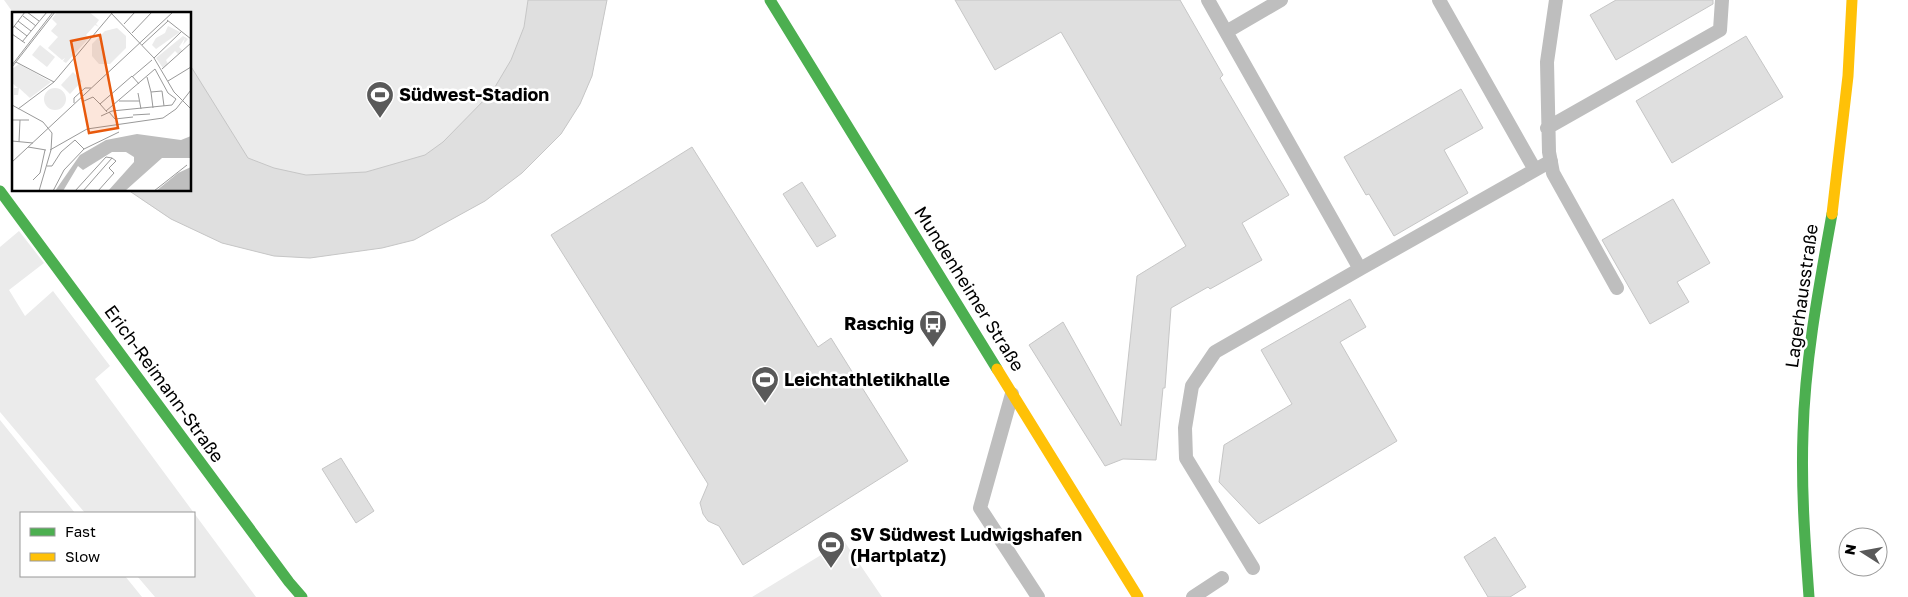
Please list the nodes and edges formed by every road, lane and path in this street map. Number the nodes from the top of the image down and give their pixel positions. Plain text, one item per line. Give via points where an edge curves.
1 (770, 0) edge
2 (1208, 0) edge
3 (1281, 0) edge
4 (1439, 0) edge
5 (1556, 0) edge
6 (1722, 0) edge
7 (1852, 0) edge
8 (1226, 32) junction
9 (1547, 128) junction
10 (1551, 161) junction
11 (1535, 170) junction
12 (0, 191) edge
13 (1360, 269) junction
14 (1617, 288) dead end
15 (1012, 393) junction
16 (1254, 568) dead end
17 (1222, 578) dead end
18 (302, 597) edge
19 (1038, 597) edge
20 (1138, 597) edge
21 (1193, 597) edge
22 (1809, 597) edge

1 - 15 street, Mundenheimer Straße
2 - 8 lane
3 - 8 lane
4 - 11 lane
5 - 9 lane via 1547,62
6 - 9 lane via 1720,30
7 - 22 street, Lagerhausstraße via 1848,76 1835,194 1813,322 1803,432 1803,511
8 - 13 lane
9 - 10 lane
10 - 11 lane
10 - 14 lane via 1553,173
11 - 13 lane
12 - 18 street, Erich-Reimann-Straße
13 - 16 lane via 1216,352 1192,386 1184,428 1186,458
15 - 19 lane via 980,508
15 - 20 street, Mundenheimer Straße
17 - 21 lane

